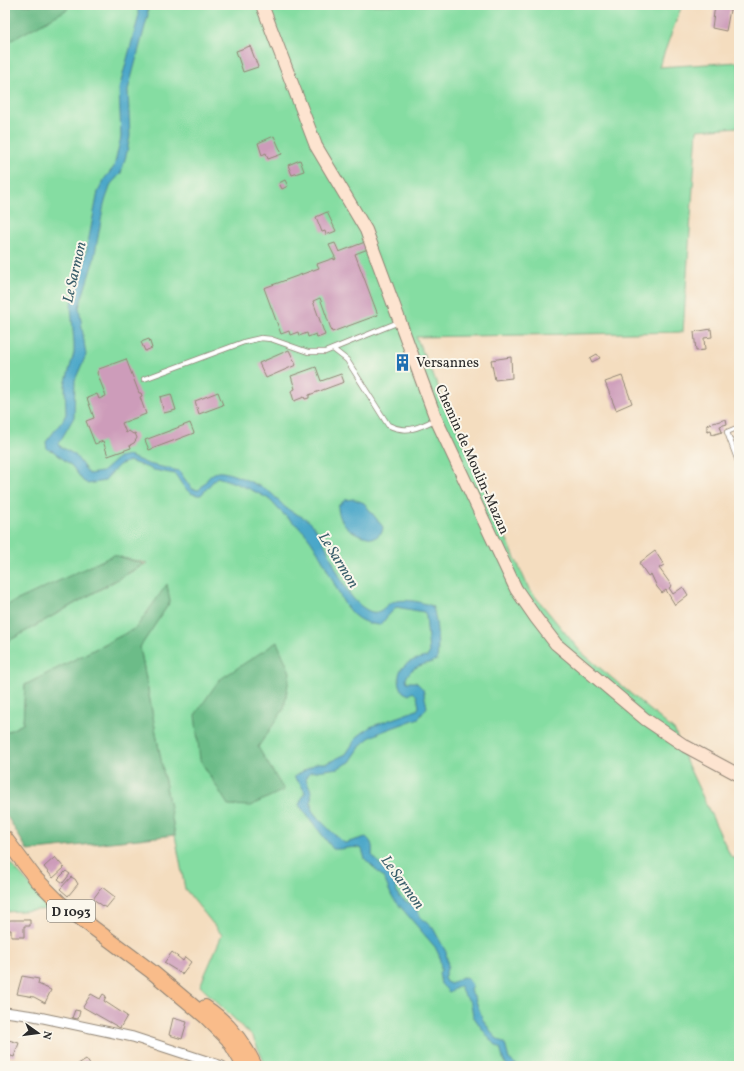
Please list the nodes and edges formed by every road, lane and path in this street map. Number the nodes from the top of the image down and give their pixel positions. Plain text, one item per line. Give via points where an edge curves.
1 (262, 5) edge
2 (401, 321) junction
3 (333, 349) junction
4 (144, 379) dead end
5 (436, 419) junction
6 (739, 428) edge
7 (739, 464) edge
8 (739, 775) edge
9 (5, 838) edge
10 (151, 971) junction
11 (5, 1012) edge
12 (222, 1066) edge
13 (244, 1066) edge
14 (255, 1066) edge

1 - 2 street, Chemin de Moulin-Mazan via 316,146 364,226
2 - 3 lane
2 - 5 street, Chemin de Moulin-Mazan
3 - 4 lane via 315,353 261,338
3 - 5 lane via 348,360 388,425 405,430
5 - 8 street, Chemin de Moulin-Mazan via 516,588 556,644 645,720 685,746
6 - 7 lane via 727,432
9 - 10 main road, D 1093 via 36,880 60,903
10 - 13 main road, D 1093 via 228,1039
10 - 14 main road, D 1093 via 222,1018
11 - 12 street via 133,1037

